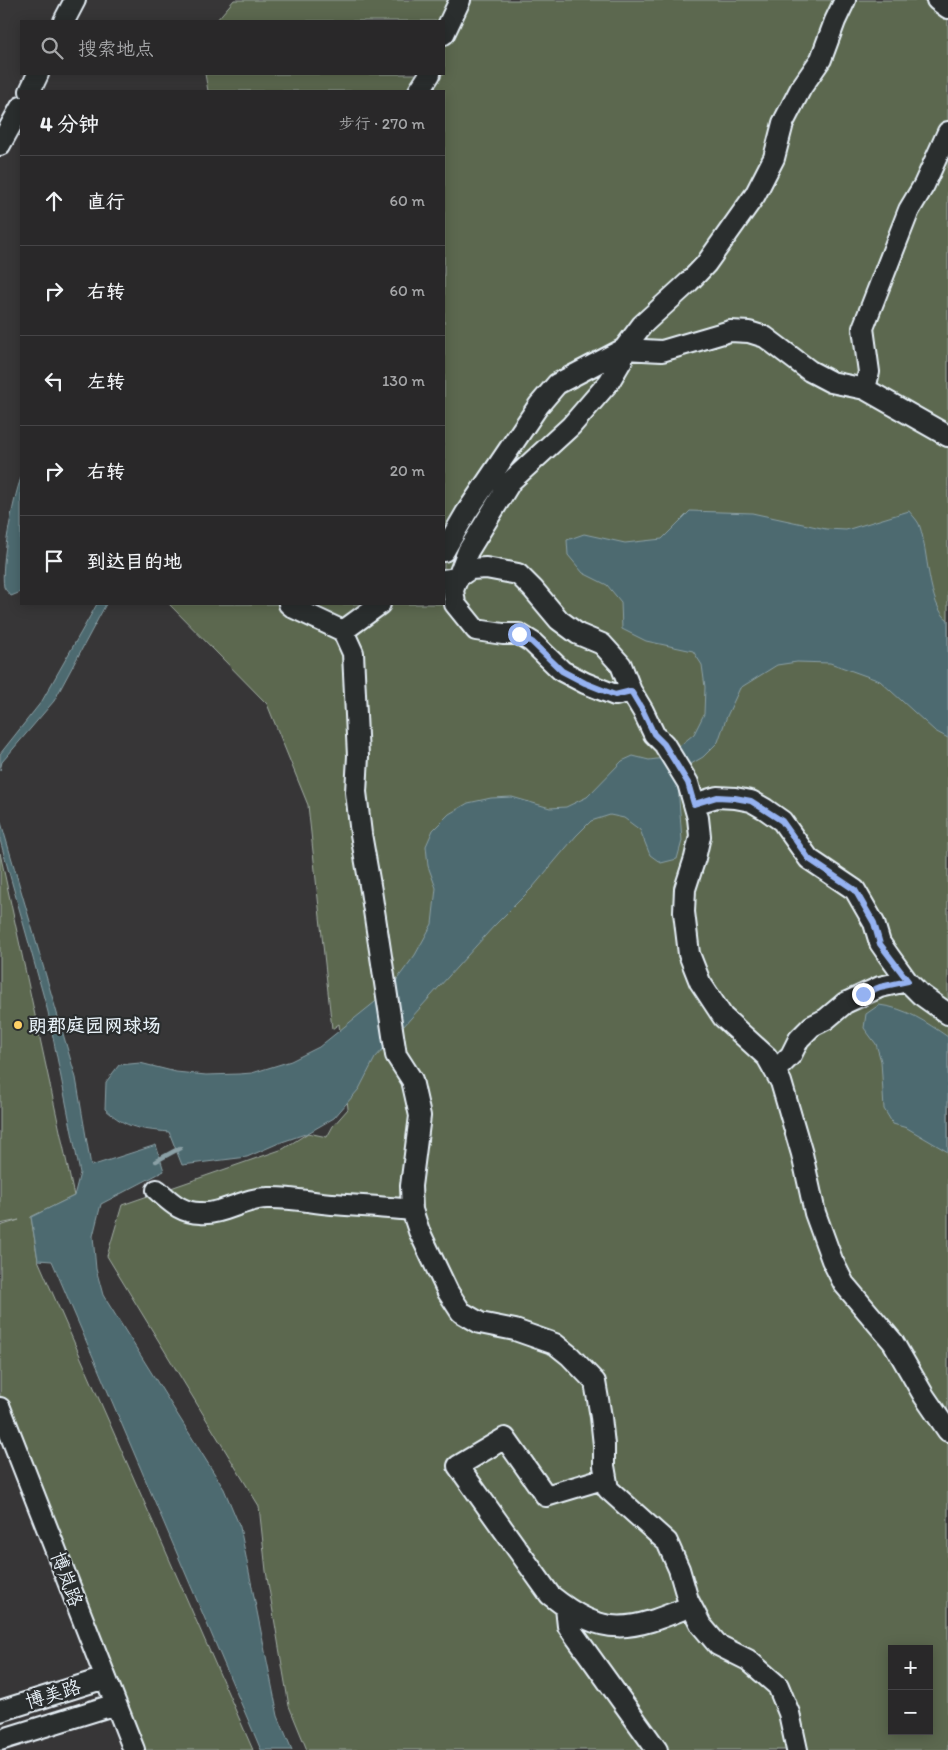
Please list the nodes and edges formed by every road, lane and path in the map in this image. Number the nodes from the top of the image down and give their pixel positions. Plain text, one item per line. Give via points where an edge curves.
1 (75, 0) edge
2 (460, 0) edge
3 (846, 0) edge
4 (937, 0) edge
5 (948, 8) edge
6 (65, 20) edge
7 (445, 32) edge
8 (38, 75) edge
9 (429, 75) edge
10 (30, 90) edge
11 (420, 90) edge
12 (20, 109) edge
13 (948, 132) edge
14 (0, 145) edge
15 (624, 349) junction
16 (865, 390) junction
17 (948, 436) edge
18 (445, 549) edge
19 (450, 579) edge
20 (290, 605) edge
21 (379, 605) edge
22 (343, 631) junction
23 (631, 691) junction
24 (694, 804) junction
25 (908, 981) junction
26 (948, 1014) edge
27 (775, 1071) junction
28 (157, 1190) dead end
29 (412, 1210) junction
30 (0, 1408) edge
31 (948, 1431) edge
32 (606, 1478) junction
33 (691, 1606) junction
34 (566, 1608) junction
35 (105, 1678) junction
36 (116, 1704) junction
37 (0, 1710) edge
38 (0, 1740) edge
39 (134, 1750) edge
40 (657, 1750) edge
41 (797, 1750) edge

1 - 6 street
2 - 7 street
3 - 15 street via 821,59 783,122 774,158 755,194 706,264 642,325
4 - 5 street
8 - 10 street
9 - 11 street
12 - 14 street
13 - 16 street via 909,210 863,328 869,372
15 - 16 street via 662,351 730,332 749,332 765,337 810,371 831,382
15 - 18 street via 557,384 539,405
15 - 19 street via 622,360 609,382 571,426 511,481
16 - 17 street
19 - 23 street via 455,604 476,630 519,634 562,671 585,683 615,695
19 - 23 street via 470,569 486,568 518,574 559,620 578,634 602,644 621,665
20 - 22 street
21 - 22 street
22 - 29 street via 354,653 358,756 356,792 360,834 396,1055 412,1080 420,1116
23 - 24 street via 654,734 664,744 688,783
24 - 25 street via 717,797 751,801 782,821 809,859 855,890 874,923 880,944
24 - 27 street via 700,836 685,889 689,954 700,982 723,1017 767,1057
25 - 26 street
25 - 27 street via 880,987 845,1003 812,1026
27 - 31 street via 796,1133 815,1213 832,1260 844,1284 893,1342
28 - 29 street via 179,1209 200,1214 264,1198
29 - 32 street via 427,1249 461,1312 480,1323 555,1344 594,1382 601,1417
30 - 35 street, 博岚路
32 - 33 street via 608,1488 668,1542
32 - 34 street via 546,1496 505,1438 458,1466 550,1596
33 - 34 street via 632,1627 608,1627 586,1620
33 - 41 street via 701,1625 718,1645 748,1660 778,1686 789,1713
34 - 40 street via 568,1626
35 - 36 street, 博岚路
35 - 37 street, 博美路
36 - 38 street, 博美路
36 - 39 street, 博岚路

